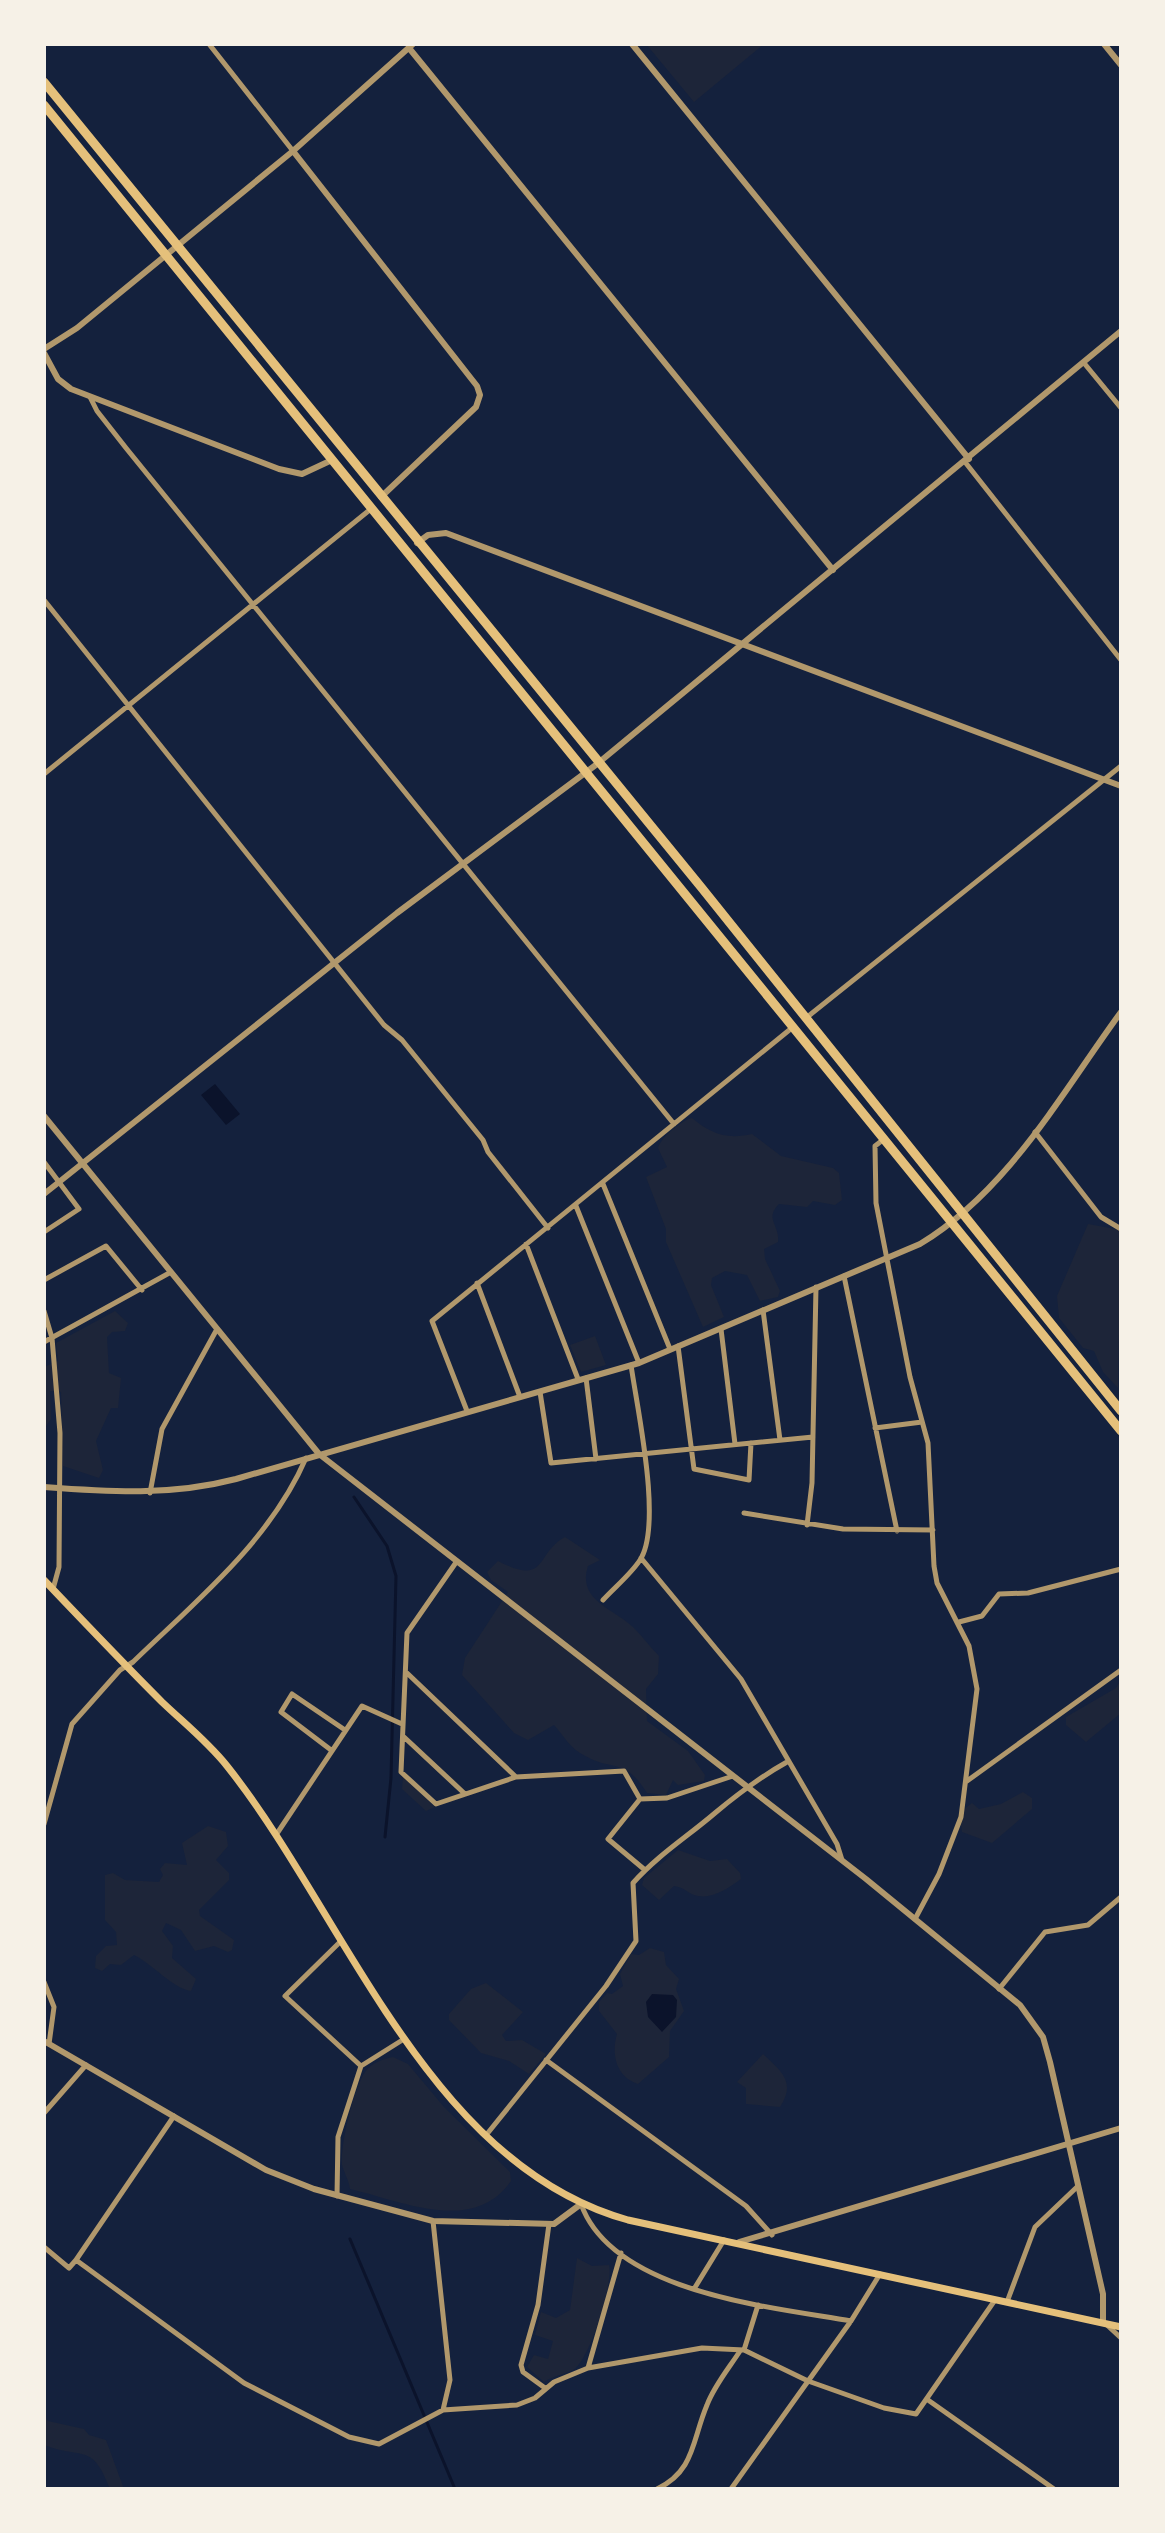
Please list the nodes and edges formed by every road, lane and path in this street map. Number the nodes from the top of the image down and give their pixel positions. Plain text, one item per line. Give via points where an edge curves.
1 (209, 44) edge
2 (632, 44) edge
3 (1104, 44) edge
4 (411, 46) edge
5 (1121, 65) edge
6 (44, 82) edge
7 (44, 105) edge
8 (293, 151) junction
9 (177, 245) junction
10 (165, 254) junction
11 (1121, 331) edge
12 (44, 349) edge
13 (1084, 363) junction
14 (90, 396) junction
15 (1121, 408) edge
16 (332, 460) junction
17 (967, 460) junction
18 (381, 497) junction
19 (372, 508) junction
20 (417, 543) junction
21 (833, 570) junction
22 (44, 600) edge
23 (254, 604) junction
24 (746, 643) junction
25 (1121, 660) edge
26 (129, 706) junction
27 (597, 764) junction
28 (1121, 766) edge
29 (586, 773) junction
30 (44, 774) edge
31 (1104, 780) junction
32 (1121, 786) edge
33 (463, 863) junction
34 (335, 961) junction
35 (1121, 1012) edge
36 (806, 1019) junction
37 (793, 1027) junction
38 (44, 1116) edge
39 (674, 1124) junction
40 (1034, 1131) junction
41 (884, 1139) junction
42 (44, 1162) edge
43 (84, 1165) junction
44 (62, 1183) junction
45 (603, 1184) junction
46 (44, 1194) edge
47 (576, 1206) junction
48 (963, 1217) junction
49 (953, 1224) junction
50 (548, 1228) junction
51 (1121, 1229) edge
52 (44, 1232) edge
53 (526, 1244) junction
54 (887, 1257) junction
55 (171, 1272) junction
56 (844, 1275) junction
57 (44, 1280) edge
58 (477, 1283) junction
59 (816, 1287) junction
60 (142, 1290) junction
61 (763, 1309) junction
62 (44, 1311) edge
63 (217, 1329) junction
64 (721, 1329) junction
65 (52, 1338) junction
66 (44, 1342) edge
67 (678, 1346) junction
68 (670, 1349) junction
69 (639, 1363) junction
70 (631, 1365) junction
71 (582, 1379) junction
72 (540, 1392) junction
73 (520, 1397) junction
74 (467, 1411) junction
75 (1121, 1411) edge
76 (922, 1422) junction
77 (875, 1428) junction
78 (1121, 1431) edge
79 (813, 1437) junction
80 (780, 1440) junction
81 (751, 1443) junction
82 (735, 1444) junction
83 (691, 1449) junction
84 (319, 1454) junction
85 (644, 1454) junction
86 (306, 1458) junction
87 (596, 1459) junction
88 (44, 1487) edge
89 (57, 1488) junction
90 (150, 1494) junction
91 (744, 1513) dead end
92 (807, 1525) junction
93 (933, 1530) junction
94 (897, 1531) junction
95 (641, 1558) junction
96 (457, 1561) junction
97 (1121, 1569) edge
98 (44, 1580) edge
99 (53, 1589) junction
100 (603, 1600) dead end
101 (959, 1622) junction
102 (127, 1666) junction
103 (1121, 1670) edge
104 (407, 1673) junction
105 (402, 1724) junction
106 (345, 1730) junction
107 (403, 1737) junction
108 (331, 1750) junction
109 (787, 1762) junction
110 (734, 1776) junction
111 (516, 1777) junction
112 (966, 1781) junction
113 (746, 1785) junction
114 (465, 1794) junction
115 (640, 1799) junction
116 (46, 1814) edge
117 (44, 1824) edge
118 (276, 1835) junction
119 (843, 1861) junction
120 (645, 1870) junction
121 (1121, 1897) edge
122 (915, 1919) junction
123 (342, 1941) junction
124 (44, 1982) edge
125 (999, 1989) junction
126 (404, 2039) junction
127 (46, 2043) edge
128 (546, 2060) junction
129 (86, 2065) junction
130 (361, 2066) junction
131 (44, 2113) edge
132 (174, 2116) junction
133 (1121, 2128) edge
134 (487, 2134) junction
135 (1069, 2144) junction
136 (1079, 2185) junction
137 (337, 2196) junction
138 (581, 2204) junction
139 (433, 2221) junction
140 (549, 2224) junction
141 (772, 2235) junction
142 (725, 2239) junction
143 (739, 2242) junction
144 (44, 2247) edge
145 (621, 2253) junction
146 (76, 2260) junction
147 (880, 2274) junction
148 (694, 2289) junction
149 (995, 2299) junction
150 (1007, 2302) junction
151 (758, 2305) junction
152 (851, 2321) junction
153 (1103, 2322) junction
154 (1121, 2327) edge
155 (1121, 2338) edge
156 (742, 2350) junction
157 (588, 2368) junction
158 (808, 2381) junction
159 (545, 2388) junction
160 (928, 2400) junction
161 (443, 2410) junction
162 (657, 2489) edge
163 (731, 2489) edge
164 (1054, 2489) edge

1 - 8 street
2 - 17 street
3 - 5 street
4 - 8 street
4 - 21 street
6 - 9 highway
7 - 10 highway
8 - 9 street
8 - 18 street via 480,395 476,407
9 - 10 street
9 - 18 highway
10 - 12 street
10 - 16 highway
11 - 13 street
12 - 14 street via 64,385
13 - 15 street
13 - 17 street
14 - 16 street via 279,469 302,474
14 - 23 street
16 - 19 highway
17 - 21 street
17 - 25 street
18 - 20 highway
19 - 23 street
19 - 29 highway
20 - 24 street via 446,533
20 - 27 highway
21 - 24 street
22 - 26 street
23 - 26 street
23 - 33 street
24 - 27 street
24 - 31 street
26 - 30 street
26 - 34 street
27 - 29 street
27 - 36 highway
28 - 31 street
29 - 33 street
29 - 37 highway
31 - 32 street
31 - 36 street
33 - 34 street
33 - 39 street
34 - 43 street
34 - 50 street via 483,1140
35 - 40 street
36 - 48 highway
37 - 39 street
37 - 41 highway
38 - 43 street
39 - 45 street
40 - 48 street
40 - 51 street via 1101,1217
41 - 49 highway
41 - 54 street via 875,1146 876,1203
42 - 44 street
43 - 44 street
43 - 55 street
44 - 46 street
44 - 52 street via 79,1209
45 - 47 street
45 - 68 street
47 - 50 street
47 - 69 street
48 - 49 street
48 - 75 highway
49 - 54 street
49 - 78 highway
50 - 53 street
53 - 58 street
53 - 71 street
54 - 56 street
54 - 76 street
55 - 60 street
55 - 63 street
56 - 59 street
56 - 77 street
57 - 60 street via 106,1246
58 - 73 street
58 - 74 street via 432,1321
59 - 61 street
59 - 79 street
60 - 65 street
61 - 64 street
61 - 80 street
62 - 65 street
63 - 84 street
63 - 90 street via 162,1429
64 - 67 street
64 - 82 street
65 - 66 street
65 - 89 street via 60,1433
67 - 68 street
67 - 83 street
68 - 69 street
69 - 70 street
70 - 71 street
70 - 85 street
71 - 72 street
71 - 87 street
72 - 73 street
72 - 87 street via 551,1463
73 - 74 street
74 - 84 street
76 - 77 street
76 - 93 street via 931,1466
77 - 94 street
79 - 80 street
79 - 92 street
80 - 81 street
81 - 82 street
81 - 83 street via 749,1480 694,1469
82 - 83 street
83 - 85 street
84 - 86 street
84 - 96 street
85 - 87 street
85 - 95 street via 649,1523
86 - 90 street via 196,1490
86 - 102 street via 245,1553
88 - 89 street
89 - 90 street
89 - 99 street via 59,1567
91 - 92 street
92 - 94 street
93 - 94 street
93 - 101 street via 937,1583
95 - 100 street
95 - 109 street via 741,1679
96 - 104 street via 407,1633
96 - 110 street
97 - 101 street via 1028,1593 999,1594 982,1616
98 - 99 main road
99 - 102 main road
101 - 112 street via 977,1689
102 - 116 street via 72,1724
102 - 118 main road via 226,1764
103 - 112 street
104 - 105 street
104 - 111 street
105 - 106 street via 362,1706
105 - 107 street
106 - 108 street
106 - 108 street via 292,1694 281,1712
107 - 114 street
107 - 114 street via 401,1772 424,1794 436,1804
108 - 118 street
109 - 113 street
109 - 119 street
110 - 113 street
110 - 115 street via 667,1798
111 - 114 street
111 - 115 street via 624,1771
112 - 122 street via 951,1845
113 - 119 street
113 - 120 street
115 - 120 street via 608,1839
116 - 117 street
118 - 123 main road
119 - 122 street
120 - 128 street via 633,1883 636,1941
121 - 125 street via 1088,1925 1045,1932
122 - 125 street
123 - 126 main road
123 - 130 street via 285,1996
124 - 127 street via 54,2007
125 - 135 street via 1020,2005 1043,2037
126 - 130 street
126 - 134 main road
127 - 129 street
128 - 134 street
128 - 141 street via 746,2206
129 - 131 street
129 - 132 street
130 - 137 street via 338,2137
132 - 137 street via 286,2180
132 - 146 street
133 - 135 street
134 - 138 main road via 536,2176
135 - 136 street
135 - 141 street
136 - 150 street via 1035,2227
136 - 153 street via 1103,2294
137 - 139 street
138 - 140 street via 563,2221
138 - 142 main road via 628,2220
138 - 145 street via 590,2225
139 - 140 street
139 - 161 street via 450,2380
140 - 159 street via 538,2305 521,2365
141 - 143 street
142 - 143 main road
142 - 148 street
143 - 147 main road
144 - 146 street via 69,2268
145 - 148 street
145 - 157 street
146 - 161 street via 225,2372 349,2437 386,2443
147 - 149 main road
147 - 152 street
148 - 151 street
149 - 150 main road
149 - 160 street
150 - 153 main road
151 - 152 street
151 - 156 street
152 - 158 street
153 - 154 main road
153 - 155 street
156 - 157 street via 702,2348
156 - 158 street
156 - 162 street via 706,2405 688,2463
157 - 159 street
158 - 160 street via 916,2414
158 - 163 street
159 - 161 street via 517,2405
160 - 164 street

